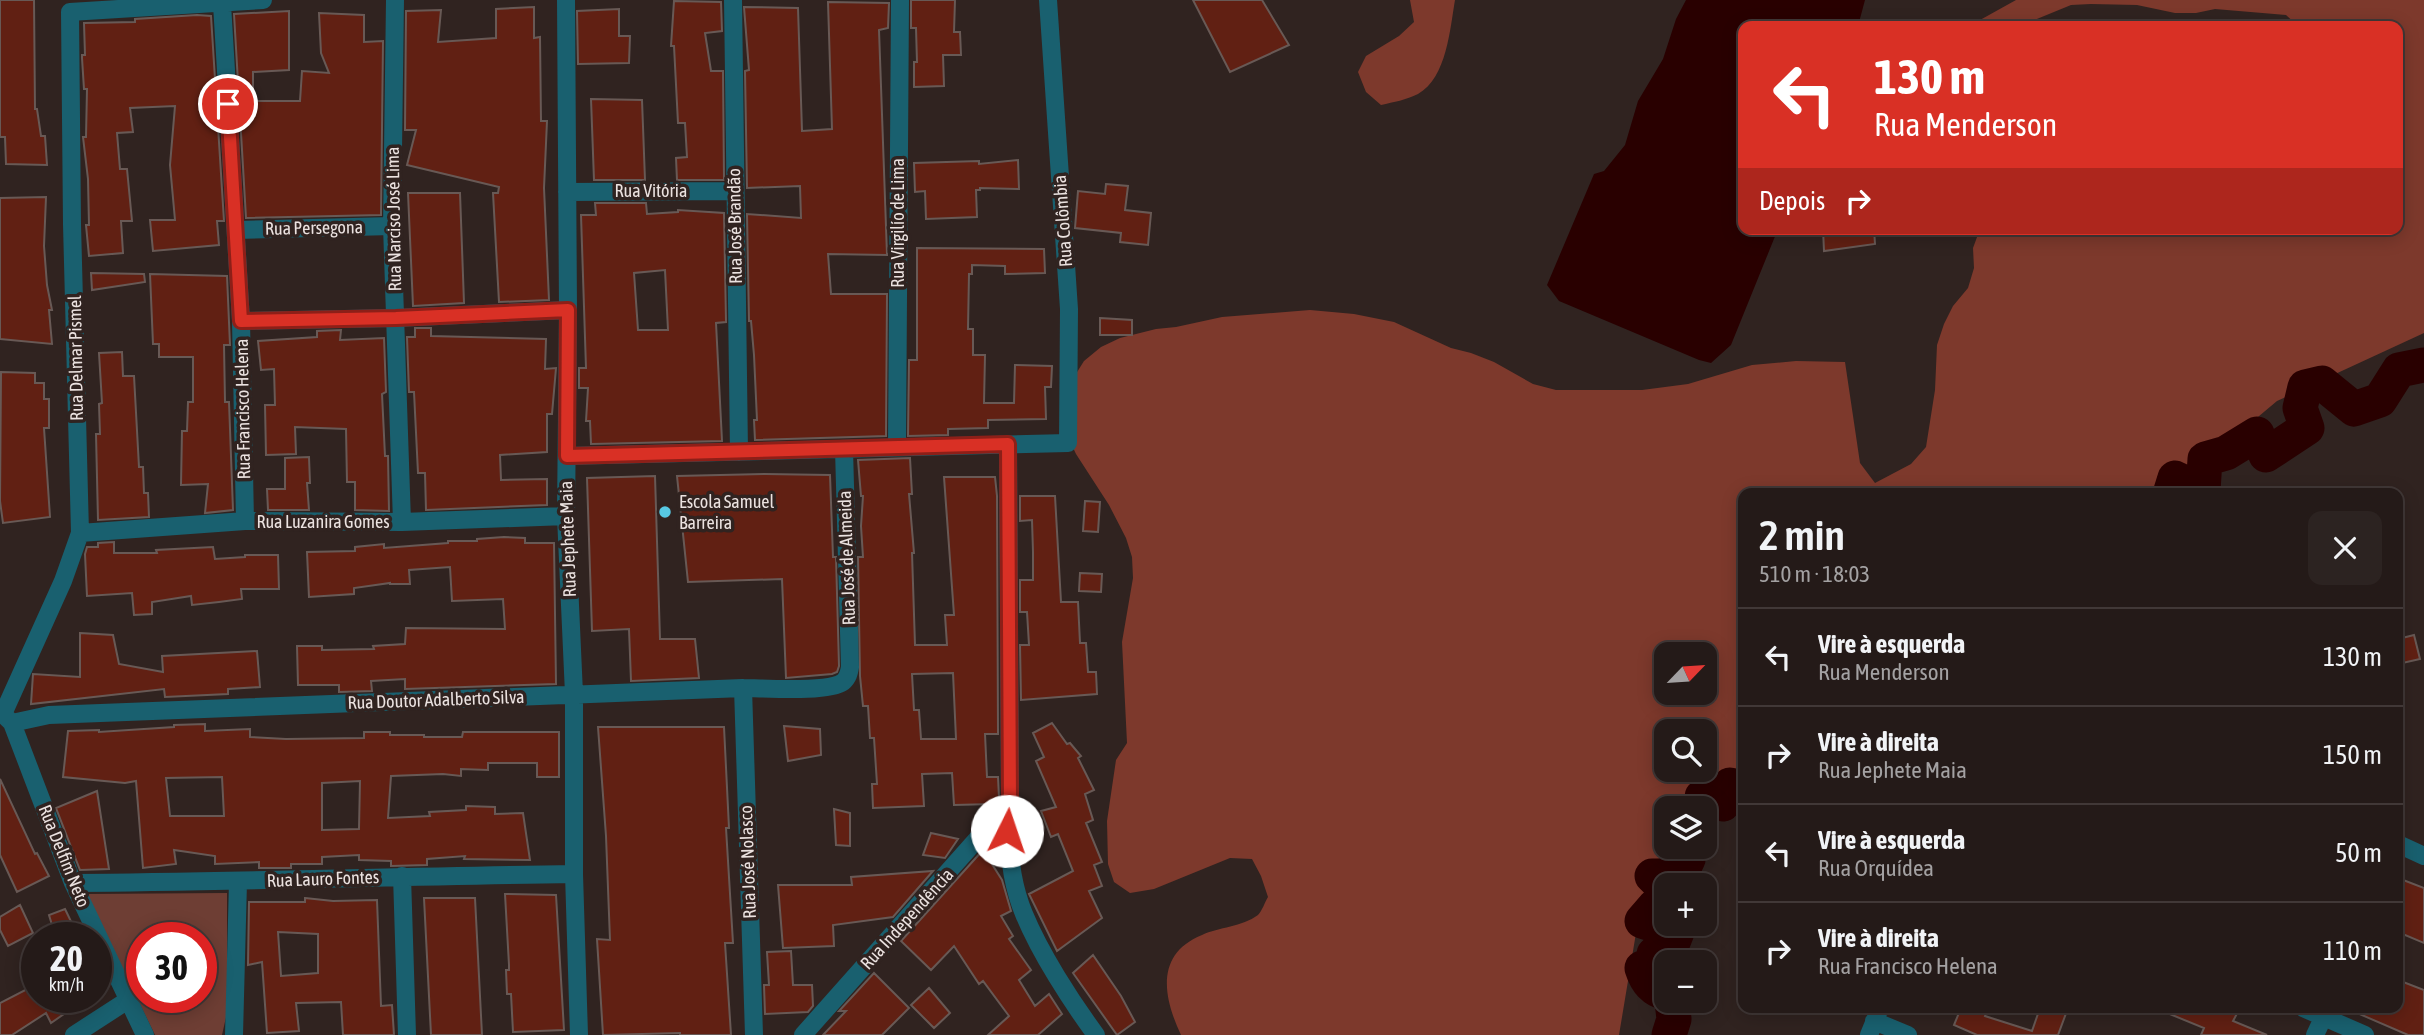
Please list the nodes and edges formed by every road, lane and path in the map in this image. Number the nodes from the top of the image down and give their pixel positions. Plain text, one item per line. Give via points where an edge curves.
1 (94, 0) edge
2 (263, 0) edge
3 (394, 0) edge
4 (566, 0) edge
5 (733, 0) edge
6 (900, 0) edge
7 (1048, 0) edge
8 (166, 3) edge
9 (222, 4) junction
10 (71, 12) junction
11 (735, 191) junction
12 (568, 192) junction
13 (392, 226) junction
14 (236, 230) junction
15 (568, 310) junction
16 (396, 318) junction
17 (241, 321) junction
18 (1008, 444) junction
19 (897, 446) junction
20 (844, 449) junction
21 (739, 452) junction
22 (567, 456) junction
23 (566, 516) junction
24 (245, 521) junction
25 (402, 522) junction
26 (80, 533) junction
27 (850, 667) joint
28 (743, 688) junction
29 (574, 694) junction
30 (5, 718) edge
31 (1010, 802) junction
32 (2403, 846) edge
33 (2424, 856) edge
34 (574, 874) junction
35 (402, 876) junction
36 (238, 882) junction
37 (73, 883) junction
38 (126, 996) edge
39 (126, 1001) edge
40 (134, 1013) edge
41 (2312, 1013) edge
42 (2322, 1018) junction
43 (1874, 1021) edge
44 (74, 1035) edge
45 (145, 1035) edge
46 (234, 1035) edge
47 (407, 1035) edge
48 (579, 1035) edge
49 (754, 1035) edge
50 (803, 1035) edge
51 (1096, 1035) edge
52 (1908, 1035) edge
53 (2315, 1035) edge
54 (2365, 1035) edge

1 - 10 street
2 - 9 street
3 - 13 street, Rua Narciso José Lima
4 - 12 street, Rua Jephete Maia
5 - 11 street, Rua José Brandão
6 - 19 street, Rua Virgilío de Lima
7 - 18 street, Rua Colômbia via 1069,309 1068,443
8 - 9 street
8 - 10 street
9 - 14 street, Rua Francisco Helena
10 - 26 street, Rua Delmar Pismel
11 - 12 street, Rua Vitória
11 - 21 street, Rua José Brandão
12 - 15 street, Rua Jephete Maia
13 - 14 street, Rua Persegona
13 - 16 street, Rua Narciso José Lima
14 - 17 street, Rua Francisco Helena
15 - 16 street
15 - 22 street, Rua Jephete Maia
16 - 17 street
16 - 25 street, Rua Narciso José Lima
17 - 24 street, Rua Francisco Helena
18 - 19 street
18 - 31 street
19 - 20 street
20 - 21 street
20 - 27 street, Rua José de Almeida
21 - 22 street
22 - 23 street, Rua Jephete Maia
23 - 25 street, Rua Luzanira Gomes
23 - 29 street, Rua Jephete Maia
24 - 25 street, Rua Luzanira Gomes
24 - 26 street, Rua Luzanira Gomes
26 - 30 street, Rua Delmar Pismel
27 - 28 street, Rua Doutor Adalberto Silva via 845,680 831,687
28 - 29 street, Rua Doutor Adalberto Silva
28 - 49 street, Rua José Nolasco
29 - 30 street, Rua Doutor Adalberto Silva
29 - 34 street, Rua Jephete Maia
30 - 37 street, Rua Delfim Neto
31 - 50 street, Rua Independência
31 - 51 street via 1007,831 1024,914
32 - 33 street
34 - 35 street, Rua Lauro Fontes
34 - 48 street, Rua Jephete Maia
35 - 36 street, Rua Lauro Fontes
35 - 47 street
36 - 37 street, Rua Lauro Fontes
36 - 46 street
37 - 38 street, Rua Delfim Neto
39 - 44 street
40 - 45 street, Rua Delfim Neto
41 - 42 street
42 - 53 street
42 - 54 street
43 - 52 street

